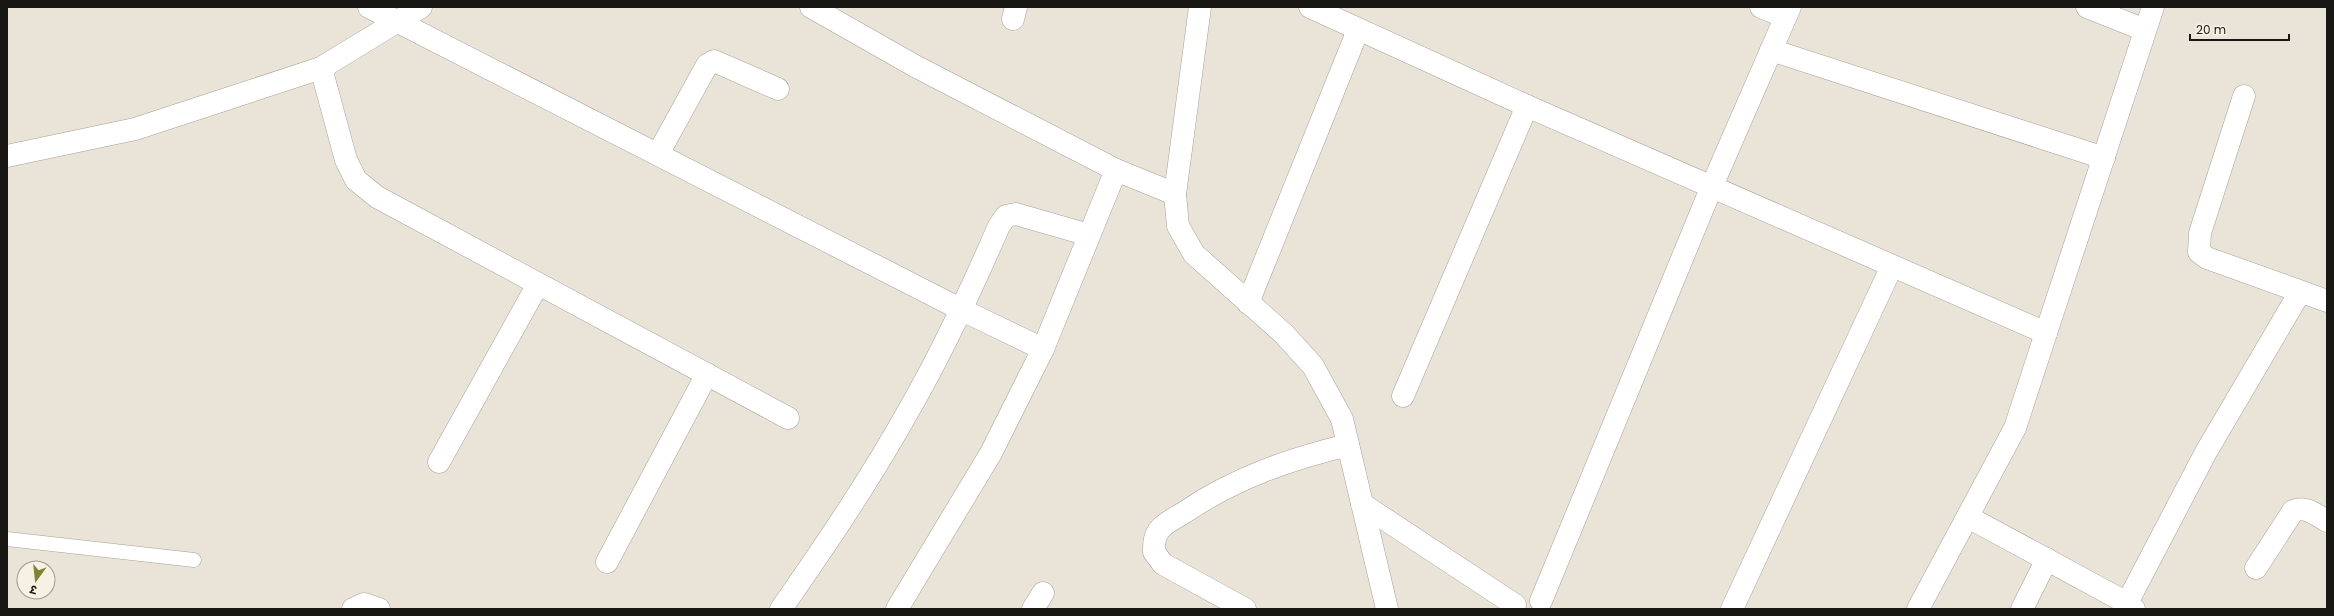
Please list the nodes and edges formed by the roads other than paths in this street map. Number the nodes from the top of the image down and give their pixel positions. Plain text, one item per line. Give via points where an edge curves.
1 (369, 7) edge
2 (421, 7) edge
3 (811, 7) edge
4 (1200, 7) edge
5 (1310, 7) edge
6 (1761, 7) edge
7 (2087, 7) edge
8 (2153, 7) edge
9 (1788, 12) edge
10 (398, 21) junction
11 (1358, 30) junction
12 (2145, 30) junction
13 (1771, 50) junction
14 (321, 68) junction
15 (778, 89) dead end
16 (2244, 96) dead end
17 (1527, 106) junction
18 (658, 154) junction
19 (7, 156) edge
20 (2104, 158) junction
21 (1116, 170) junction
22 (1712, 186) junction
23 (1175, 194) junction
24 (1089, 235) junction
25 (1892, 266) junction
26 (538, 284) junction
27 (2300, 292) junction
28 (2327, 300) edge
29 (1248, 303) junction
30 (962, 310) junction
31 (2046, 333) junction
32 (1043, 349) junction
33 (707, 374) junction
34 (1403, 396) dead end
35 (788, 418) dead end
36 (1348, 445) junction
37 (439, 462) dead end
38 (1362, 504) junction
39 (1968, 517) junction
40 (2327, 521) edge
41 (7, 539) edge
42 (2047, 559) junction
43 (194, 560) dead end
44 (607, 562) dead end
45 (2256, 568) dead end
46 (1541, 601) dead end
47 (1515, 605) dead end
48 (2131, 606) edge
49 (353, 609) edge
50 (379, 609) edge
51 (781, 609) edge
52 (897, 609) edge
53 (1245, 609) edge
54 (1387, 609) edge
55 (1732, 609) edge
56 (1918, 609) edge
57 (2022, 609) edge

1 - 10 street
2 - 10 street
3 - 21 street via 915,66
4 - 23 street
5 - 11 street
6 - 9 street
7 - 12 street
8 - 12 street
9 - 13 street
10 - 14 street
10 - 18 street
11 - 17 street
11 - 29 street
12 - 20 street
13 - 20 street
13 - 22 street
14 - 19 street via 134,129
14 - 26 street via 346,160 356,180 377,197
15 - 18 street via 714,60 707,65
16 - 27 street via 2200,233 2199,252 2207,258
17 - 22 street
17 - 34 street
18 - 30 street
20 - 31 street
21 - 23 street
21 - 24 street
22 - 25 street
22 - 46 street
23 - 29 street via 1178,226 1194,254
24 - 30 street via 1016,214 1006,216 999,226
24 - 32 street
25 - 31 street
25 - 55 street
26 - 33 street
26 - 37 street
27 - 28 street
27 - 48 street via 2206,452
29 - 36 street via 1284,334 1313,366 1342,419
30 - 32 street
30 - 51 street via 911,407 860,493
31 - 39 street via 2015,428
32 - 52 street via 992,453
33 - 35 street
33 - 44 street
36 - 38 street
36 - 53 street via 1299,457 1250,476 1204,498 1160,529 1154,539 1154,552 1163,564
38 - 47 street
38 - 54 street
39 - 42 street
39 - 56 street
40 - 45 street via 2309,510 2300,508 2293,511
41 - 43 lane
42 - 48 street
42 - 57 street
49 - 50 street via 364,604

